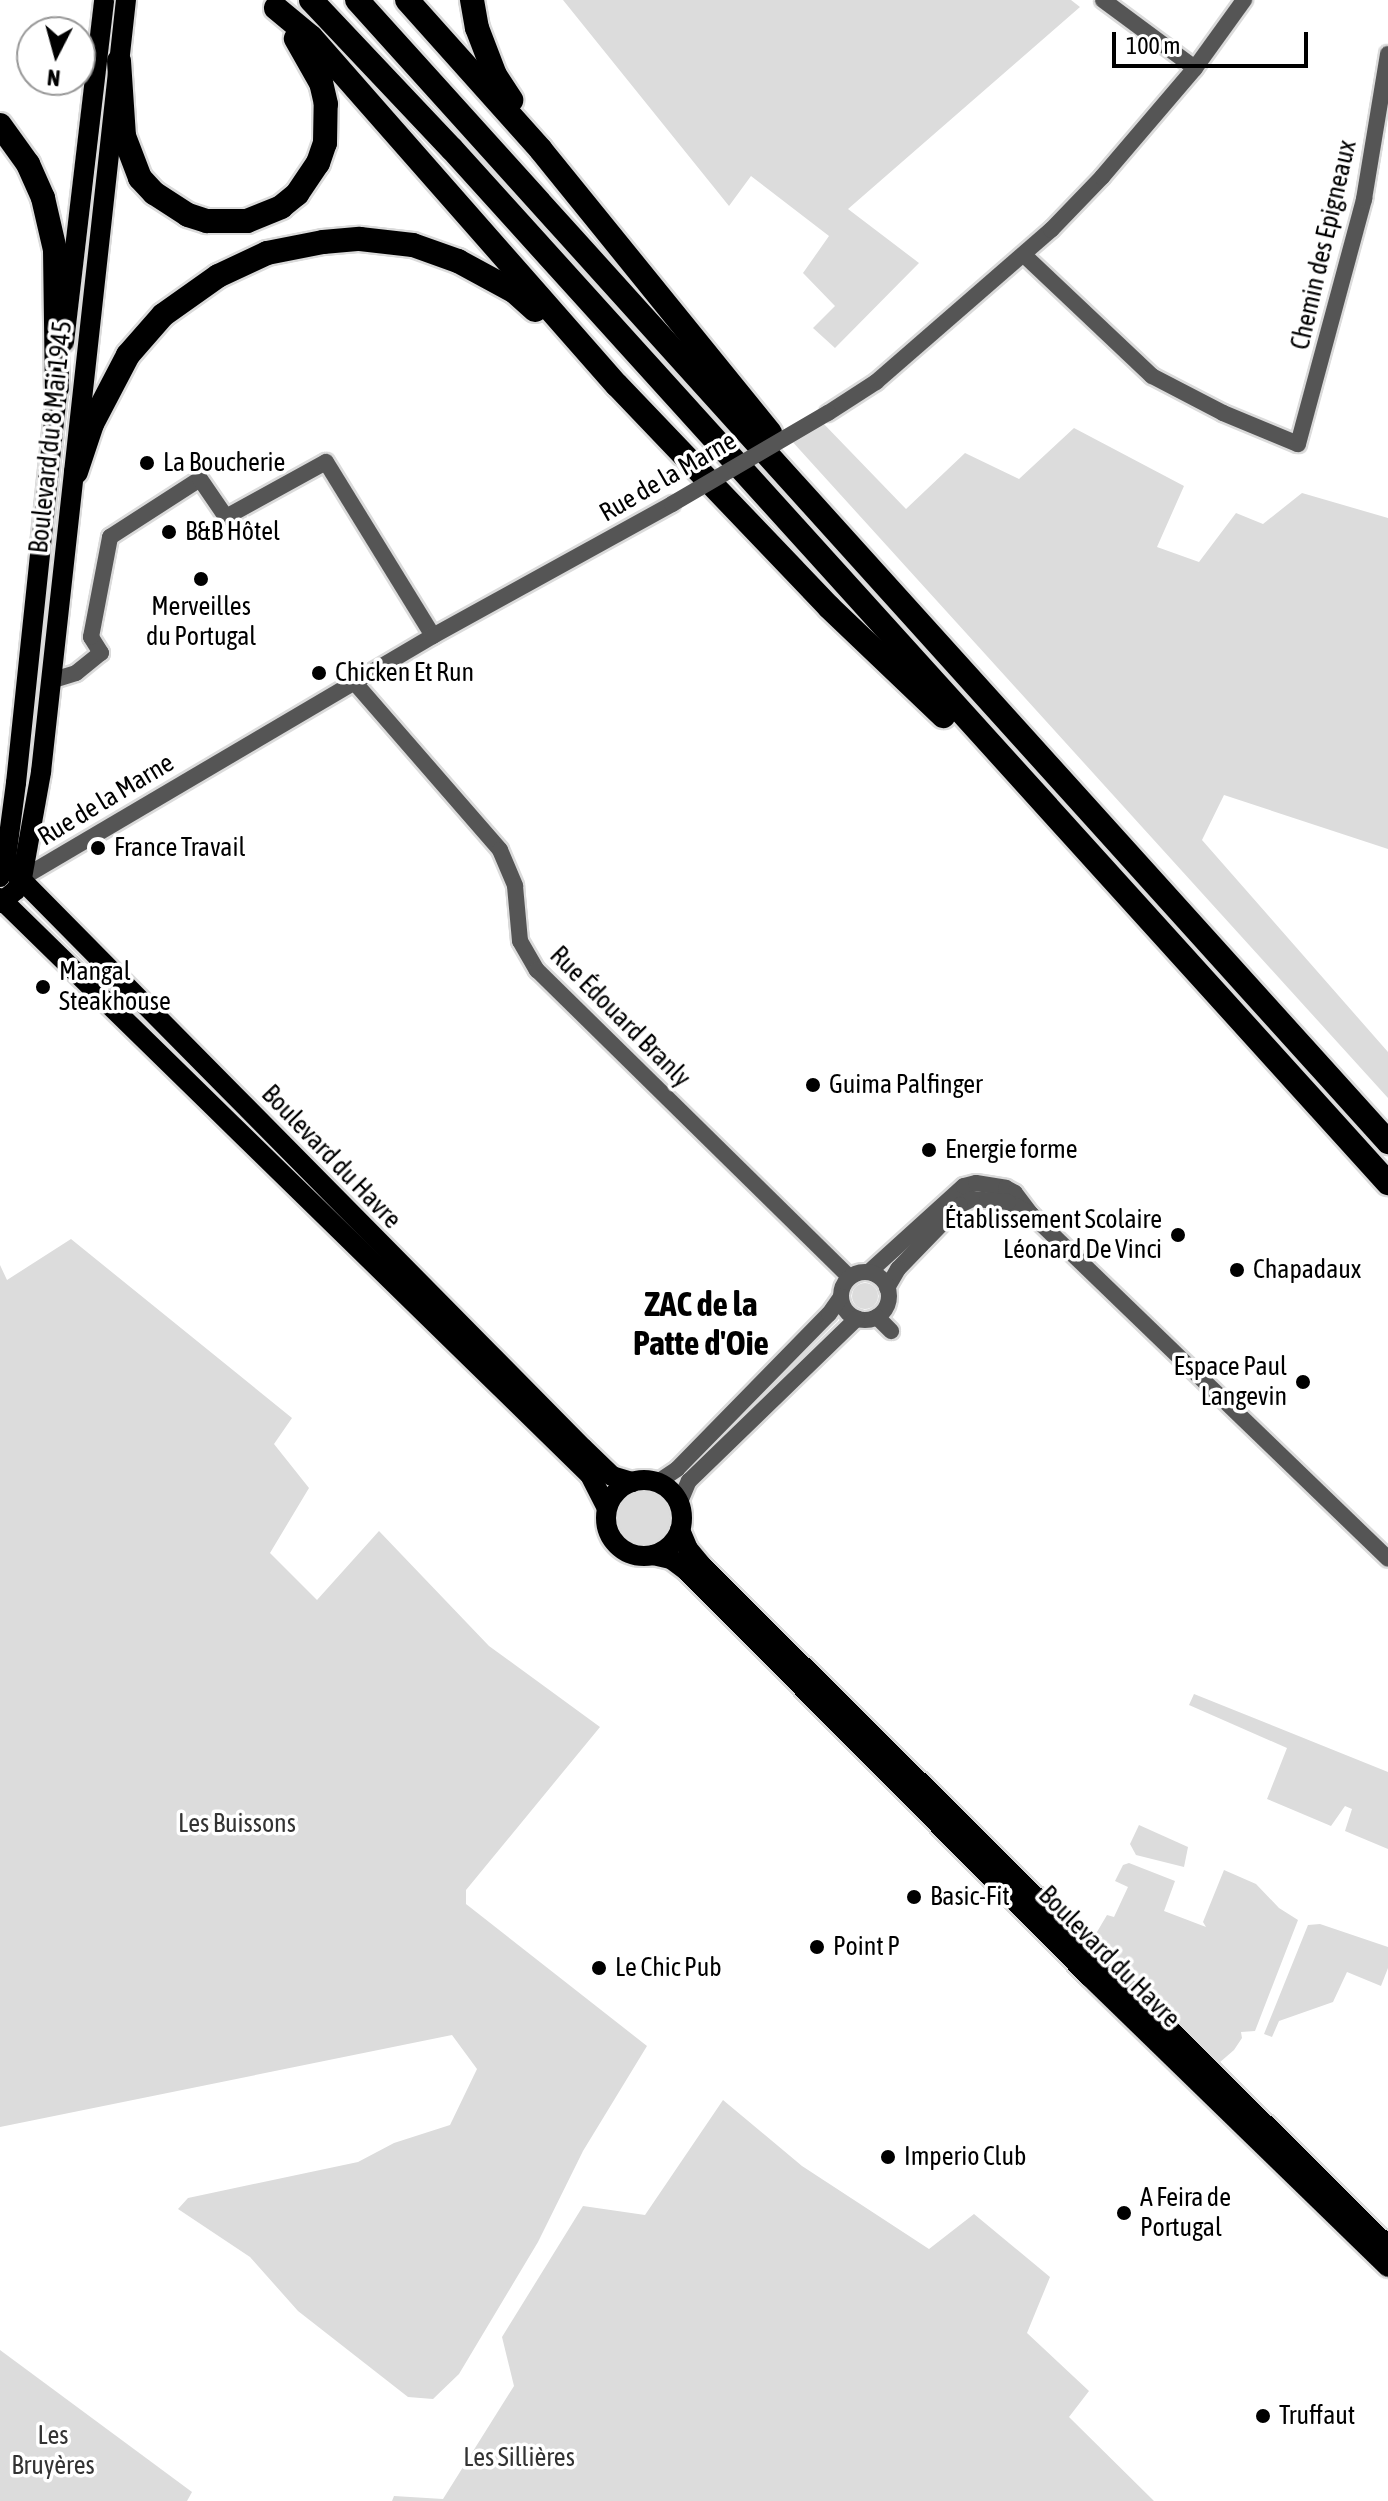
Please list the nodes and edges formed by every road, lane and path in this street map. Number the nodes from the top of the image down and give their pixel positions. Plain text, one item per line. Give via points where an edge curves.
1 (104, 0) edge
2 (126, 0) edge
3 (311, 0) edge
4 (357, 0) edge
5 (407, 0) edge
6 (472, 0) edge
7 (1103, 0) edge
8 (1244, 0) edge
9 (272, 4) edge
10 (1388, 54) edge
11 (119, 61) junction
12 (1195, 68) junction
13 (0, 125) edge
14 (541, 150) junction
15 (1024, 255) junction
16 (617, 385) junction
17 (57, 388) junction
18 (50, 452) junction
19 (76, 463) junction
20 (837, 527) junction
21 (433, 636) junction
22 (50, 681) junction
23 (355, 683) junction
24 (1006, 764) junction
25 (16, 783) junction
26 (0, 804) edge
27 (4, 883) edge
28 (1388, 1142) edge
29 (1388, 1183) edge
30 (1031, 1214) junction
31 (869, 1272) junction
32 (849, 1277) junction
33 (887, 1288) junction
34 (841, 1297) junction
35 (877, 1317) junction
36 (857, 1318) junction
37 (891, 1331) dead end
38 (632, 1482) junction
39 (658, 1482) junction
40 (679, 1504) junction
41 (607, 1508) junction
42 (680, 1530) junction
43 (653, 1555) junction
44 (1388, 1559) edge
45 (1388, 2246) edge
46 (1388, 2267) edge

1 - 17 main road, Boulevard du 8 Mai 1945
2 - 11 main road, Boulevard du 8 Mai 1945
3 - 24 highway
4 - 20 highway
5 - 14 highway
6 - 14 highway via 495,75
7 - 12 street
8 - 12 street, Rue de la Marne
9 - 11 highway via 312,62 326,104 327,126 318,163 308,179 281,207 256,218 227,223 188,215 140,178 122,127
9 - 16 highway via 311,37
10 - 15 street, Chemin des Epigneaux via 1364,199 1298,444 1152,376
11 - 19 main road, Boulevard du 8 Mai 1945
12 - 15 street, Rue de la Marne via 1102,177
13 - 17 highway via 28,164 43,198 55,250
14 - 20 highway via 799,468
15 - 21 street, Rue de la Marne, bridge via 876,382 828,413
16 - 19 highway via 515,292 458,261 413,245 360,239 323,242 267,253 242,264 163,315 128,355
16 - 24 highway via 829,607 991,762
17 - 18 main road, Boulevard du 8 Mai 1945
18 - 19 main road
18 - 25 main road, Boulevard du 8 Mai 1945
19 - 22 main road, Boulevard du 8 Mai 1945
20 - 28 highway
21 - 22 street via 326,462 226,517 200,479 110,537 91,637 101,653 76,673
21 - 23 street, Rue de la Marne
22 - 27 main road, Boulevard du 8 Mai 1945 via 41,772
23 - 27 street, Rue de la Marne
23 - 32 street, Rue Édouard Branly via 500,850 515,886 520,941 537,970
24 - 29 highway
25 - 26 main road
25 - 27 main road, Boulevard du 8 Mai 1945
27 - 38 main road, Boulevard du Havre via 99,955 583,1448 612,1476
27 - 41 main road, Boulevard du Havre via 590,1475
30 - 31 street via 1006,1188 964,1186
30 - 33 street via 1008,1202 972,1199 960,1205 898,1269
30 - 44 street
31 - 32 street
31 - 33 street
32 - 34 street
33 - 35 street via 886,1307
34 - 36 street
34 - 39 street via 677,1469
35 - 36 street
35 - 37 street
36 - 40 street via 689,1481
38 - 39 main road, Boulevard du Havre
38 - 41 main road via 616,1492
39 - 40 main road
40 - 42 main road, Boulevard du Havre
41 - 43 main road, Boulevard du Havre via 607,1527 618,1546 637,1556
42 - 43 main road via 670,1546
42 - 45 main road, Boulevard du Havre via 703,1567
43 - 46 main road, Boulevard du Havre via 671,1559 687,1571 1090,1977

